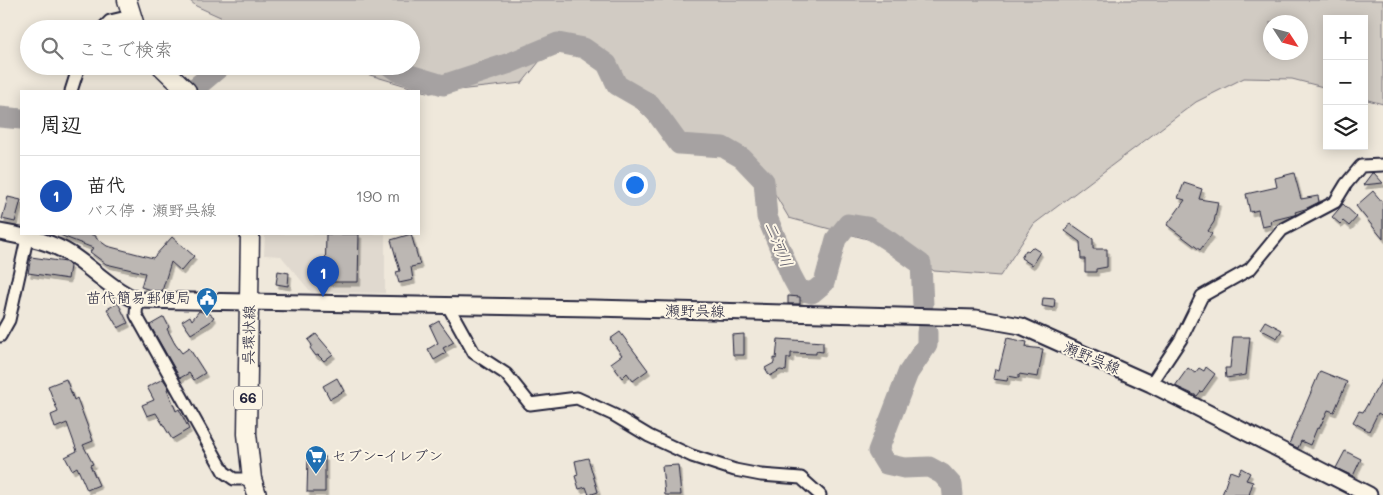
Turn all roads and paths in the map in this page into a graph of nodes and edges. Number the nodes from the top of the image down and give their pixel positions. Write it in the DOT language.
graph roads {
  1 [pos="131,15"];
  2 [pos="114,20"];
  3 [pos="76,75"];
  4 [pos="170,75"];
  5 [pos="183,88"];
  6 [pos="71,90"];
  7 [pos="1383,165"];
  8 [pos="0,232"];
  9 [pos="20,234"];
  10 [pos="28,235"];
  11 [pos="250,235"];
  12 [pos="137,300"];
  13 [pos="250,301"];
  14 [pos="448,306"];
  15 [pos="0,336"];
  16 [pos="1150,384"];
  17 [pos="255,487"];
  18 [pos="820,495"];
  19 [pos="1369,495"];
  1 -- 2 [label="street"];
  3 -- 6 [label="street"];
  4 -- 5 [label="main road"];
  7 -- 16 [label="street"];
  8 -- 9 [label="main road, 瀬野呉線"];
  10 -- 12 [label="main road, 瀬野呉線"];
  10 -- 15 [label="street"];
  11 -- 13 [label="main road, 呉環状線 / 66"];
  12 -- 13 [label="main road, 瀬野呉線"];
  12 -- 17 [label="street"];
  13 -- 14 [label="main road, 瀬野呉線"];
  13 -- 17 [label="main road, 呉環状線 / 66"];
  14 -- 16 [label="main road, 瀬野呉線"];
  14 -- 18 [label="street"];
  16 -- 19 [label="main road, 瀬野呉線"];
}
